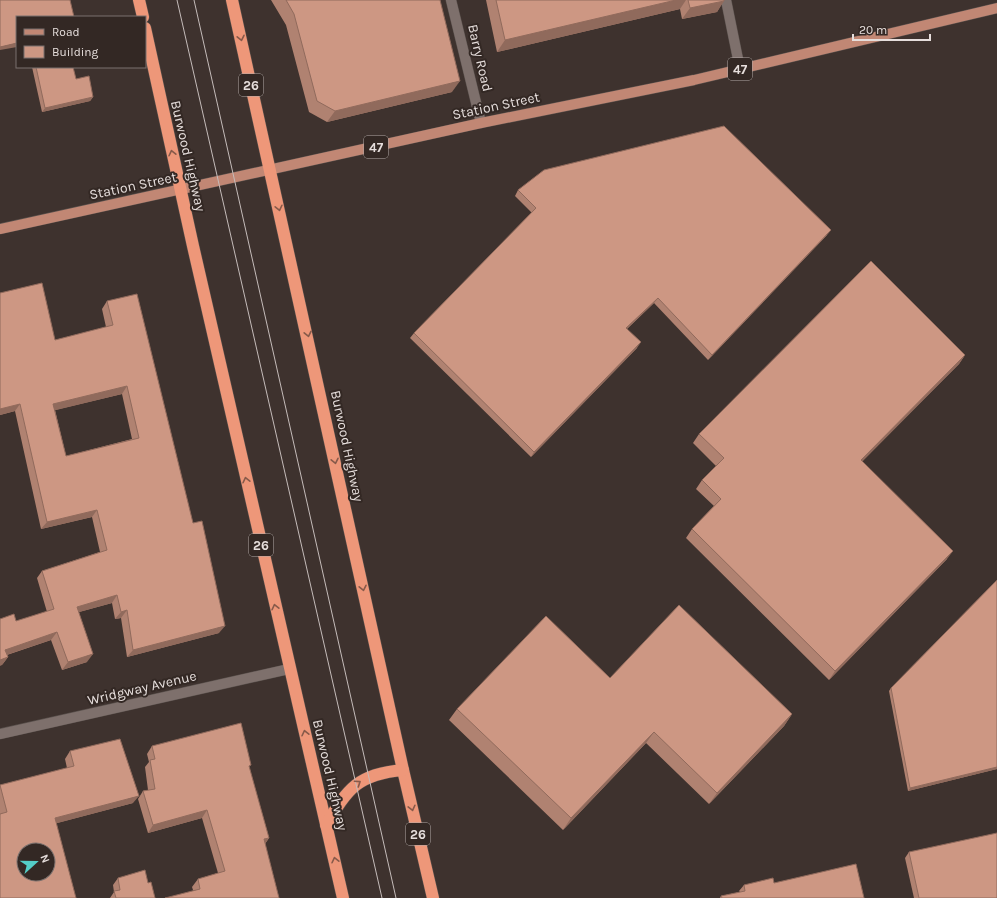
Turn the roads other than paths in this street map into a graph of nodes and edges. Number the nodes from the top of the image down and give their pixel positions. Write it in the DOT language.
graph roads {
  1 [pos="139,0"];
  2 [pos="232,0"];
  3 [pos="451,0"];
  4 [pos="726,0"];
  5 [pos="997,8"];
  6 [pos="143,16"];
  7 [pos="146,32"];
  8 [pos="740,69"];
  9 [pos="481,123"];
  10 [pos="270,170"];
  11 [pos="181,190"];
  12 [pos="0,229"];
  13 [pos="289,669"];
  14 [pos="0,734"];
  15 [pos="403,770"];
  16 [pos="326,825"];
  17 [pos="343,898"];
  18 [pos="433,898"];
  1 -- 6 [label="highway"];
  2 -- 10 [label="highway, Burwood Highway / 26, one-way"];
  3 -- 9 [label="street, Barry Road"];
  4 -- 8 [label="street"];
  5 -- 8 [label="main road, Station Street / 47"];
  11 -- 7 [label="highway, Burwood Highway / 26, one-way"];
  8 -- 9 [label="main road, Station Street / 47"];
  9 -- 10 [label="main road, Station Street / 47"];
  10 -- 11 [label="main road, Station Street / 47"];
  10 -- 15 [label="highway, Burwood Highway / 26, one-way"];
  11 -- 12 [label="main road, Station Street / 47"];
  13 -- 11 [label="highway, Burwood Highway / 26, one-way"];
  13 -- 14 [label="street, Wridgway Avenue"];
  16 -- 13 [label="highway, Burwood Highway / 26, one-way"];
  16 -- 15 [label="highway, one-way"];
  15 -- 18 [label="highway, Burwood Highway / 26, one-way"];
  17 -- 16 [label="highway, Burwood Highway / 26, one-way"];
}
